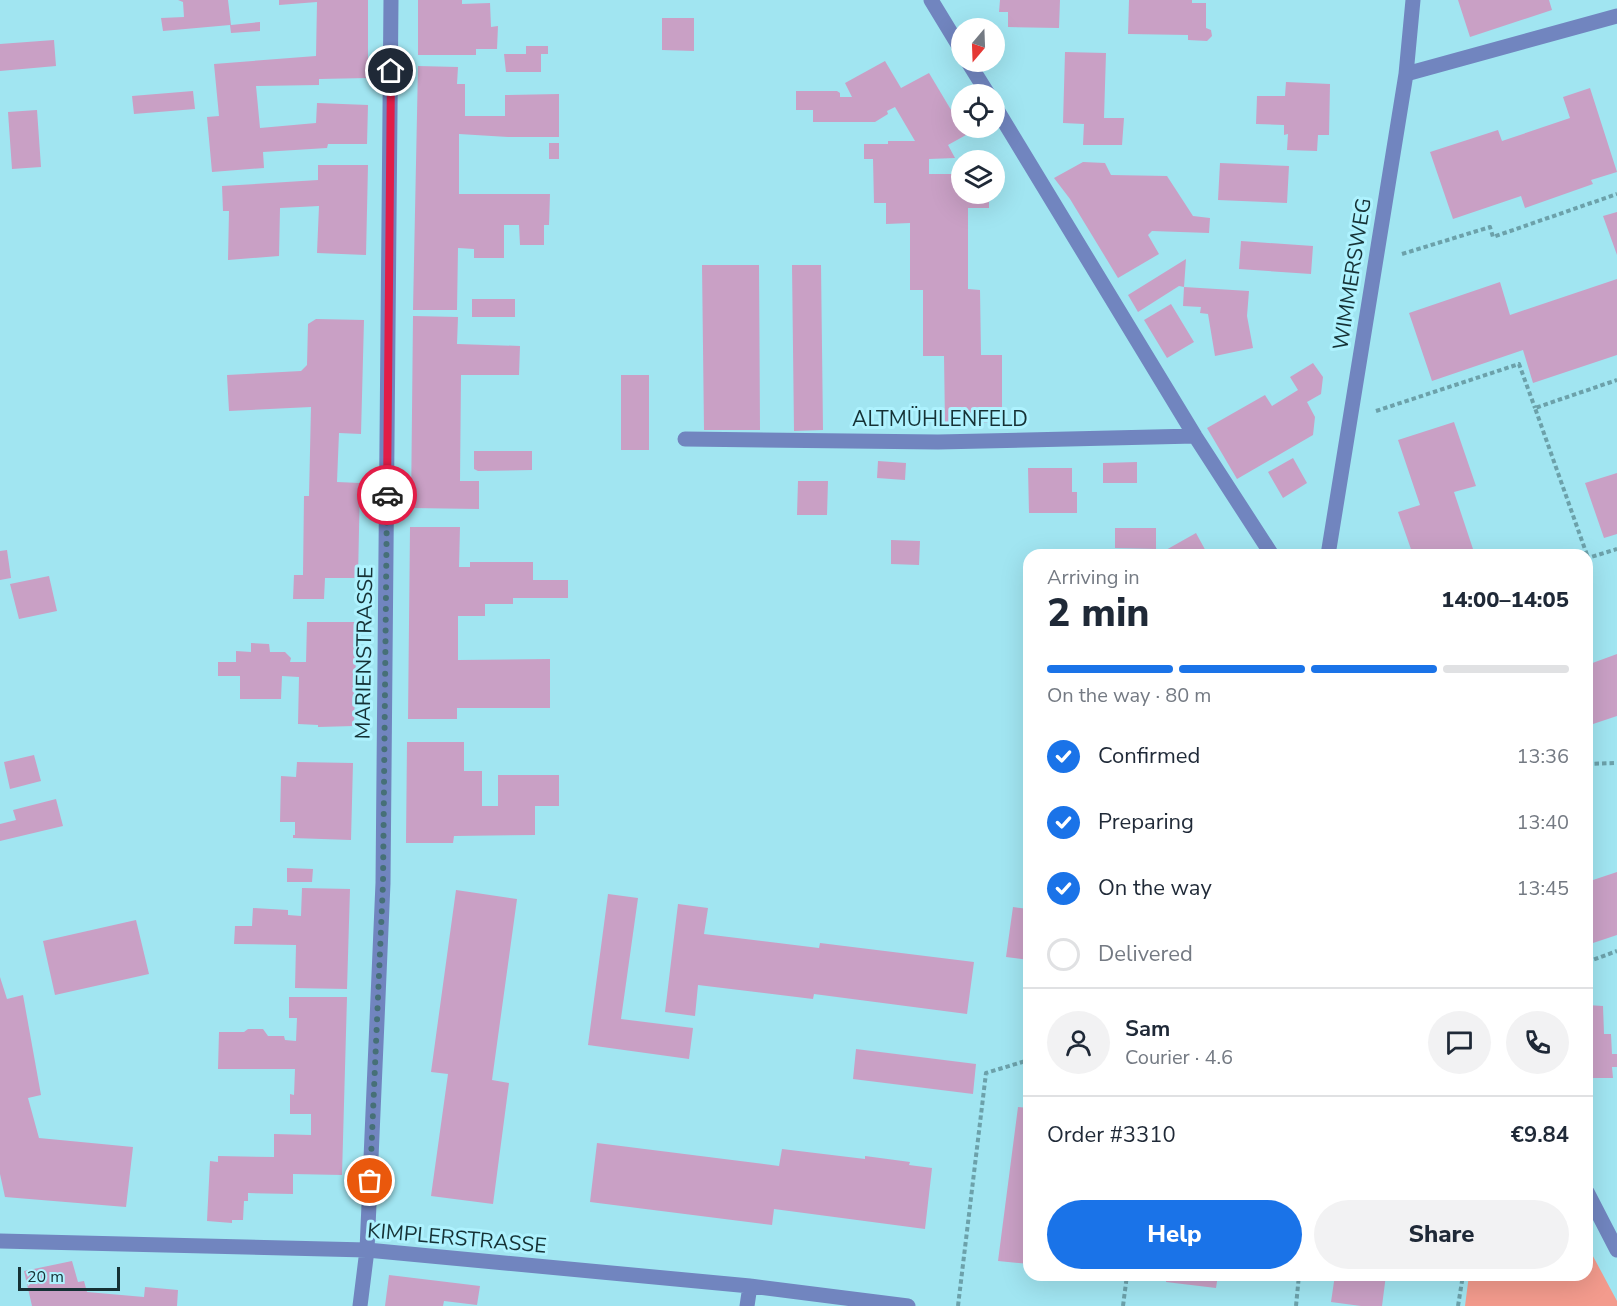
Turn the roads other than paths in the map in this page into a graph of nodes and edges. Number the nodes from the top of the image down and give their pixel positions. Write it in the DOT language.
graph roads {
  1 [pos="391,0"];
  2 [pos="931,0"];
  3 [pos="1413,0"];
  4 [pos="1617,16"];
  5 [pos="951,33"];
  6 [pos="1406,74"];
  7 [pos="1005,123"];
  8 [pos="1195,436"];
  9 [pos="685,439"];
  10 [pos="1268,549"];
  11 [pos="1329,549"];
  12 [pos="1593,1204"];
  13 [pos="0,1241"];
  14 [pos="367,1250"];
  15 [pos="1617,1250"];
  16 [pos="750,1286"];
  17 [pos="360,1306"];
  18 [pos="747,1306"];
  19 [pos="908,1306"];
  1 -- 14 [label="street, MARIENSTRASSE"];
  2 -- 5 [label="street"];
  3 -- 6 [label="street, WIMMERSWEG"];
  4 -- 6 [label="street"];
  6 -- 11 [label="street, WIMMERSWEG"];
  7 -- 8 [label="street"];
  8 -- 9 [label="street, ALTMÜHLENFELD"];
  8 -- 10 [label="street"];
  12 -- 15 [label="street"];
  13 -- 14 [label="street, KIMPLERSTRASSE"];
  14 -- 16 [label="street, KIMPLERSTRASSE"];
  14 -- 17 [label="street, MARIENSTRASSE"];
  16 -- 18 [label="street"];
  16 -- 19 [label="street, KIMPLERSTRASSE"];
}
